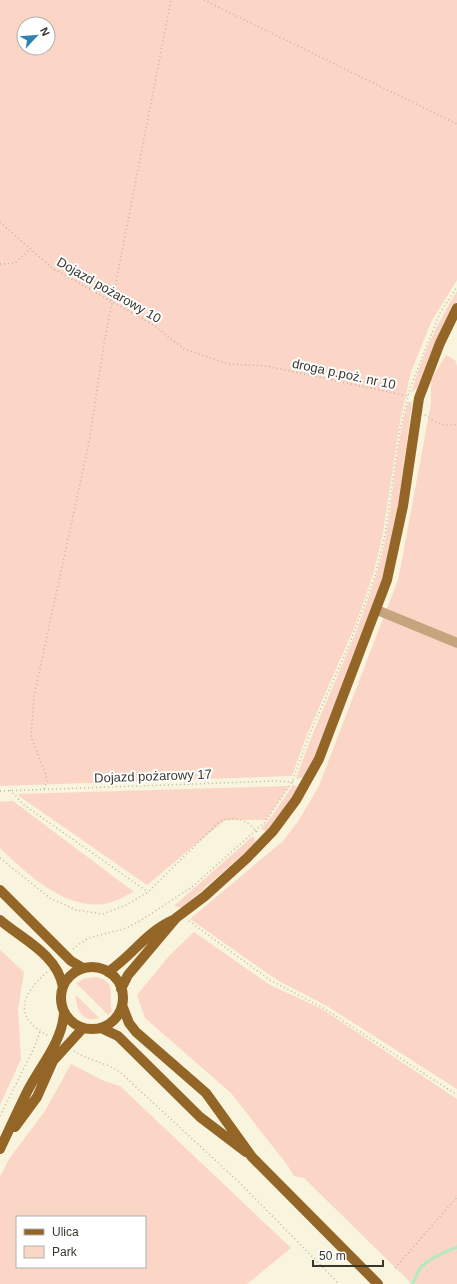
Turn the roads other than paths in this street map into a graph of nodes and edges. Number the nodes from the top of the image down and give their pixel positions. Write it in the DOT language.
graph roads {
  1 [pos="457,308"];
  2 [pos="377,610"];
  3 [pos="457,643"];
  4 [pos="0,890"];
  5 [pos="178,917"];
  6 [pos="0,920"];
  7 [pos="83,968"];
  8 [pos="108,972"];
  9 [pos="63,986"];
  10 [pos="121,989"];
  11 [pos="122,1005"];
  12 [pos="64,1012"];
  13 [pos="83,1028"];
  14 [pos="102,1028"];
  15 [pos="61,1043"];
  16 [pos="0,1149"];
  17 [pos="252,1157"];
  18 [pos="378,1284"];
  1 -- 2 [label="main road"];
  2 -- 3 [label="lane"];
  2 -- 5 [label="main road"];
  4 -- 7 [label="main road"];
  5 -- 8 [label="main road"];
  5 -- 10 [label="main road"];
  6 -- 9 [label="main road"];
  7 -- 8 [label="main road"];
  7 -- 9 [label="main road"];
  8 -- 10 [label="main road"];
  9 -- 12 [label="main road"];
  10 -- 11 [label="main road"];
  11 -- 14 [label="main road"];
  11 -- 17 [label="main road"];
  12 -- 13 [label="main road"];
  12 -- 15 [label="main road"];
  13 -- 14 [label="main road"];
  13 -- 15 [label="main road"];
  14 -- 17 [label="main road"];
  15 -- 16 [label="main road"];
  17 -- 18 [label="main road"];
}
